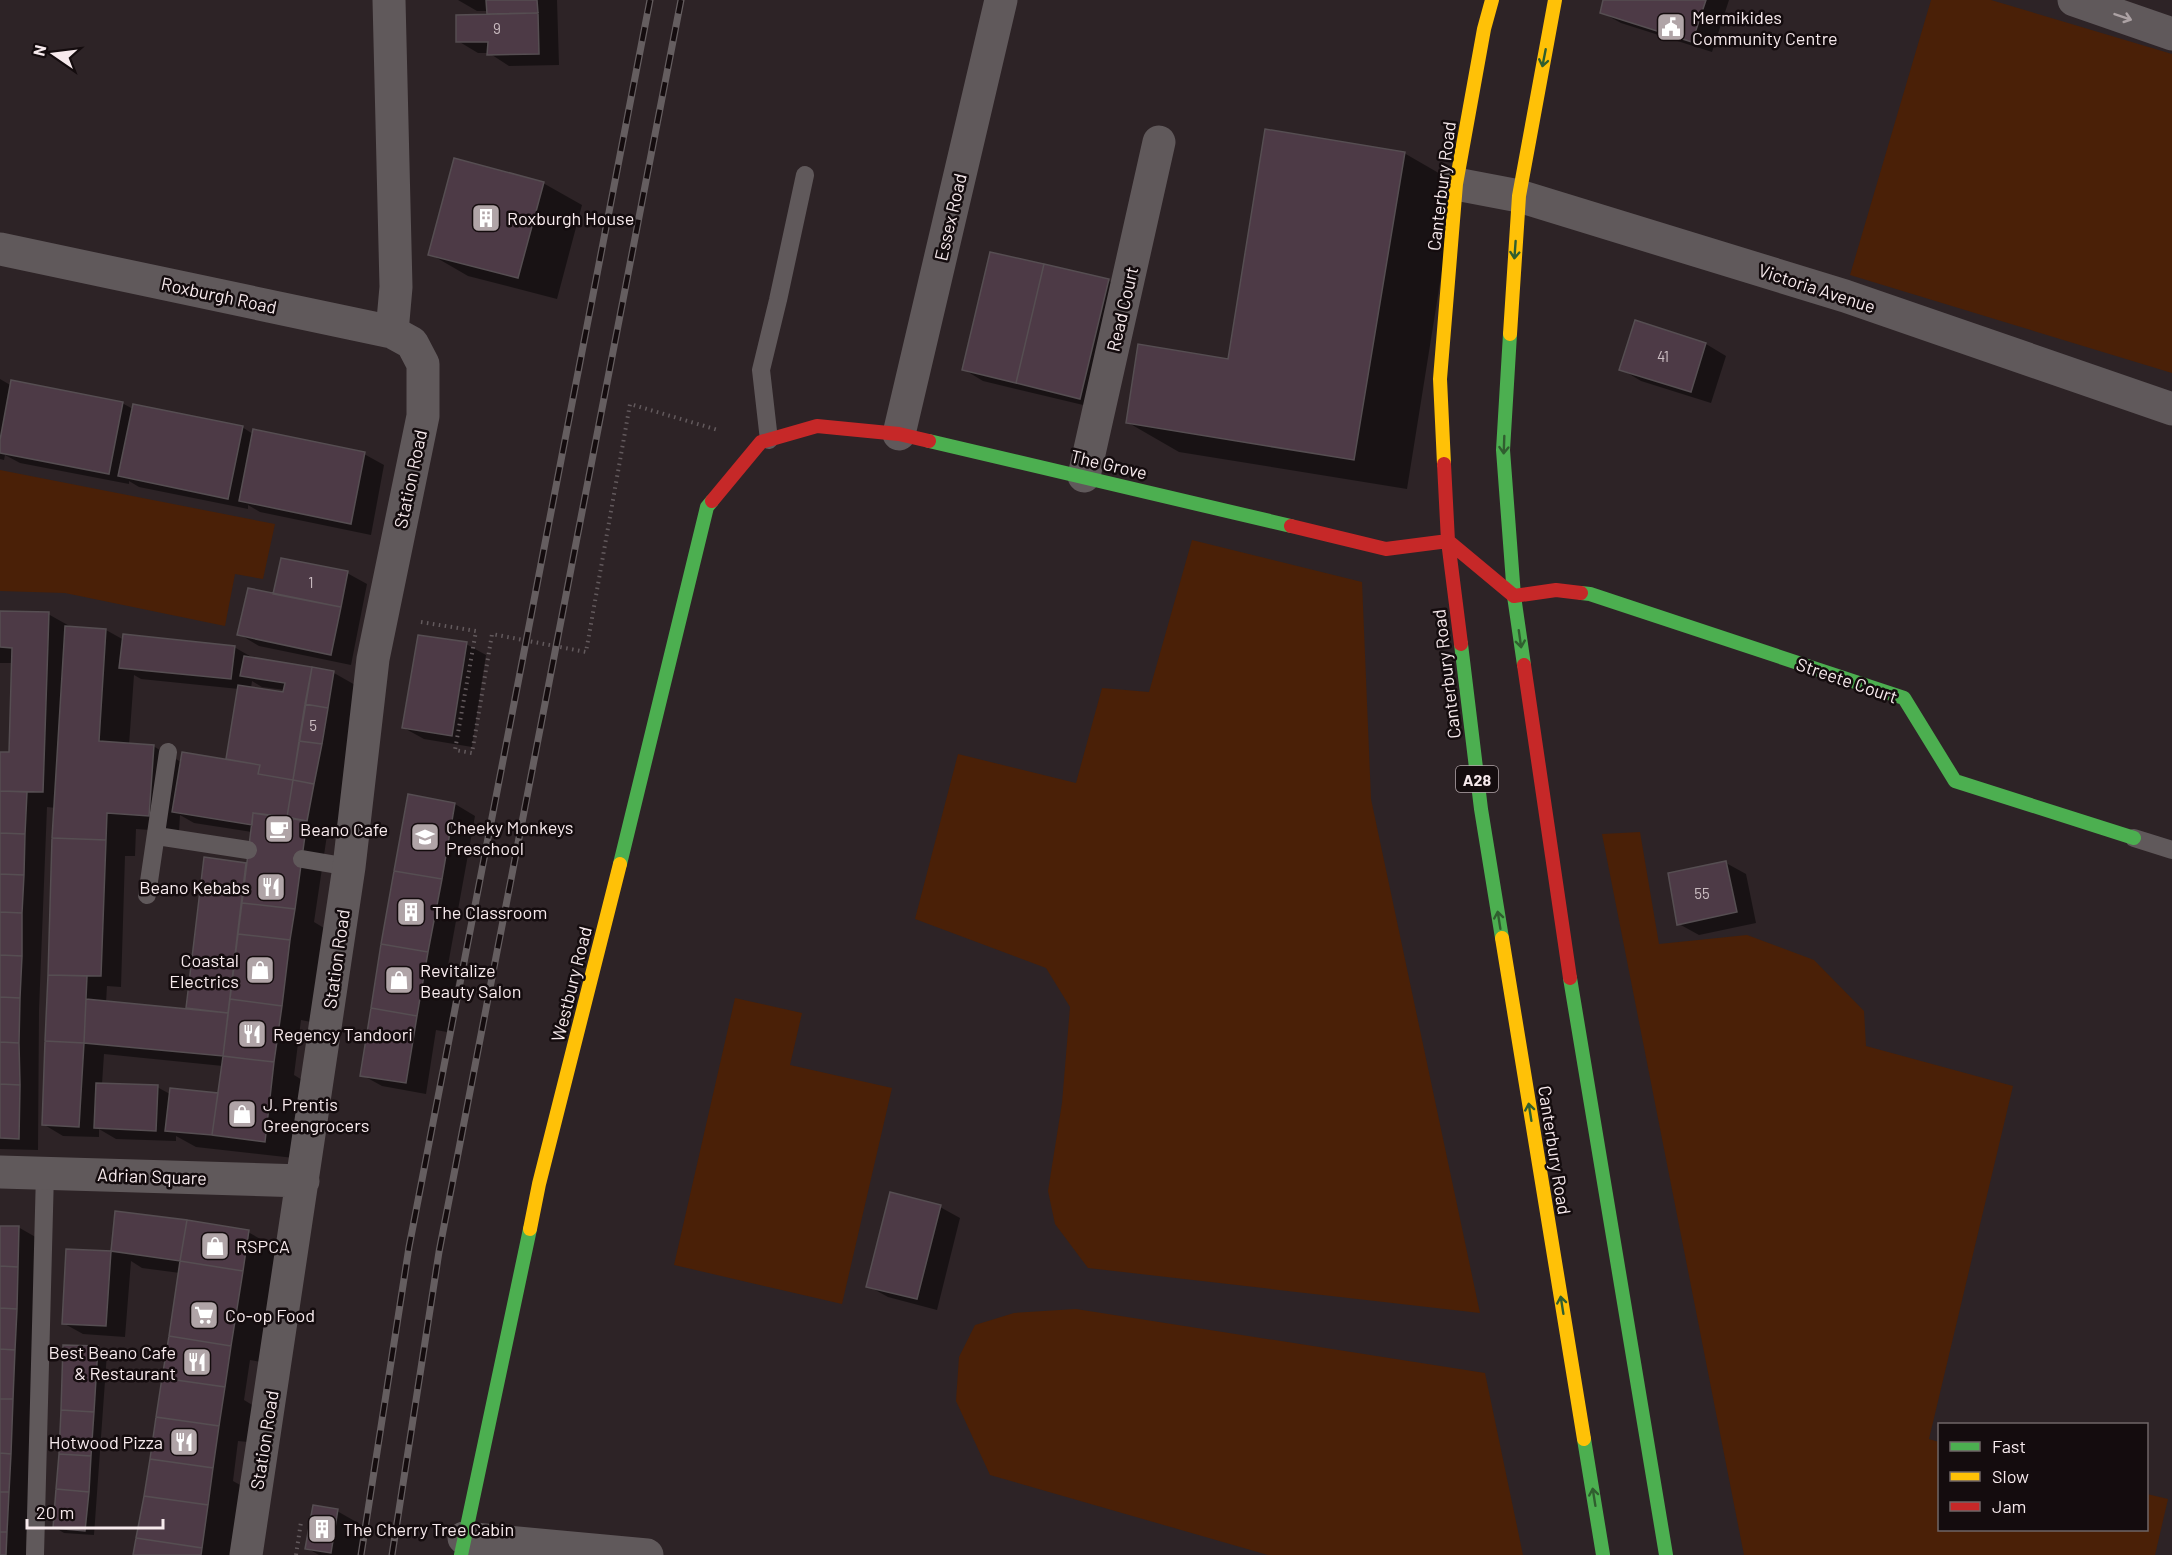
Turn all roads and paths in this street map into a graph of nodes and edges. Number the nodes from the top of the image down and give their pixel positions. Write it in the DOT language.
graph roads {
  1 [pos="387,0"];
  2 [pos="1001,0"];
  3 [pos="1492,0"];
  4 [pos="1555,0"];
  5 [pos="2074,0"];
  6 [pos="2172,34"];
  7 [pos="1159,142"];
  8 [pos="805,176"];
  9 [pos="1456,184"];
  10 [pos="1519,196"];
  11 [pos="0,249"];
  12 [pos="392,332"];
  13 [pos="423,364"];
  14 [pos="2172,409"];
  15 [pos="899,434"];
  16 [pos="765,441"];
  17 [pos="1084,476"];
  18 [pos="1448,541"];
  19 [pos="1514,596"];
  20 [pos="382,615"];
  21 [pos="168,752"];
  22 [pos="157,836"];
  23 [pos="2134,838"];
  24 [pos="248,850"];
  25 [pos="2172,850"];
  26 [pos="302,859"];
  27 [pos="349,867"];
  28 [pos="147,895"];
  29 [pos="0,1172"];
  30 [pos="45,1173"];
  31 [pos="303,1181"];
  32 [pos="301,1522"];
  33 [pos="462,1546"];
  34 [pos="35,1555"];
  35 [pos="246,1555"];
  36 [pos="296,1555"];
  37 [pos="647,1555"];
  38 [pos="1603,1555"];
  39 [pos="1666,1555"];
  1 -- 12 [label="street"];
  2 -- 15 [label="street, Essex Road"];
  3 -- 9 [label="main road, Canterbury Road / A28"];
  4 -- 10 [label="main road, one-way"];
  5 -- 6 [label="street, one-way"];
  7 -- 17 [label="street, Read Court"];
  8 -- 16 [label="lane"];
  9 -- 10 [label="street, Victoria Avenue"];
  9 -- 18 [label="main road, Canterbury Road / A28"];
  10 -- 14 [label="street, Victoria Avenue"];
  10 -- 19 [label="main road, one-way"];
  11 -- 12 [label="street, Roxburgh Road"];
  12 -- 13 [label="street, Roxburgh Road"];
  13 -- 20 [label="street, Station Road"];
  15 -- 16 [label="main road, The Grove"];
  15 -- 17 [label="main road, The Grove"];
  16 -- 20 [label="path"];
  16 -- 33 [label="main road, Westbury Road"];
  17 -- 18 [label="main road, The Grove"];
  18 -- 19 [label="main road"];
  38 -- 18 [label="main road, Canterbury Road / A28, one-way"];
  19 -- 23 [label="main road, Streete Court"];
  19 -- 39 [label="main road, one-way"];
  20 -- 27 [label="street, Station Road"];
  21 -- 22 [label="lane"];
  22 -- 24 [label="lane"];
  22 -- 28 [label="lane"];
  23 -- 25 [label="lane, Streete Court"];
  26 -- 27 [label="lane"];
  27 -- 31 [label="street, Station Road"];
  29 -- 30 [label="street, Adrian Square"];
  30 -- 31 [label="street, Adrian Square"];
  30 -- 34 [label="lane"];
  31 -- 35 [label="street, Station Road"];
  32 -- 36 [label="path"];
  33 -- 37 [label="street"];
}
